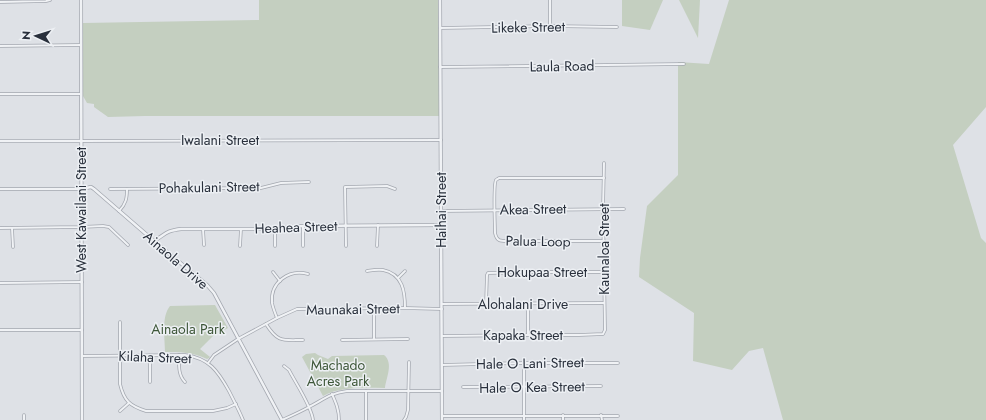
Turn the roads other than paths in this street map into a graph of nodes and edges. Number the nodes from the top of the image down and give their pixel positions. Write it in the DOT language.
graph roads {
  1 [pos="50,0"];
  2 [pos="81,0"];
  3 [pos="440,0"];
  4 [pos="550,0"];
  5 [pos="24,1"];
  6 [pos="0,2"];
  7 [pos="550,26"];
  8 [pos="616,27"];
  9 [pos="440,28"];
  10 [pos="81,45"];
  11 [pos="0,46"];
  12 [pos="684,64"];
  13 [pos="440,67"];
  14 [pos="0,94"];
  15 [pos="81,94"];
  16 [pos="441,140"];
  17 [pos="0,141"];
  18 [pos="81,141"];
  19 [pos="604,164"];
  20 [pos="604,178"];
  21 [pos="309,182"];
  22 [pos="127,188"];
  23 [pos="0,189"];
  24 [pos="81,189"];
  25 [pos="110,189"];
  26 [pos="396,189"];
  27 [pos="603,209"];
  28 [pos="624,209"];
  29 [pos="495,210"];
  30 [pos="119,211"];
  31 [pos="441,211"];
  32 [pos="378,225"];
  33 [pos="441,225"];
  34 [pos="303,226"];
  35 [pos="346,226"];
  36 [pos="81,227"];
  37 [pos="0,228"];
  38 [pos="12,228"];
  39 [pos="203,229"];
  40 [pos="241,229"];
  41 [pos="275,229"];
  42 [pos="154,241"];
  43 [pos="604,241"];
  44 [pos="128,245"];
  45 [pos="204,245"];
  46 [pos="240,246"];
  47 [pos="275,246"];
  48 [pos="303,246"];
  49 [pos="346,246"];
  50 [pos="377,246"];
  51 [pos="12,247"];
  52 [pos="367,271"];
  53 [pos="405,271"];
  54 [pos="273,272"];
  55 [pos="604,272"];
  56 [pos="308,274"];
  57 [pos="398,278"];
  58 [pos="280,281"];
  59 [pos="82,282"];
  60 [pos="0,283"];
  61 [pos="604,303"];
  62 [pos="442,304"];
  63 [pos="486,304"];
  64 [pos="528,304"];
  65 [pos="374,308"];
  66 [pos="405,308"];
  67 [pos="442,309"];
  68 [pos="277,318"];
  69 [pos="120,322"];
  70 [pos="266,324"];
  71 [pos="0,330"];
  72 [pos="82,330"];
  73 [pos="603,334"];
  74 [pos="528,335"];
  75 [pos="442,336"];
  76 [pos="238,339"];
  77 [pos="374,339"];
  78 [pos="408,339"];
  79 [pos="303,340"];
  80 [pos="342,340"];
  81 [pos="120,355"];
  82 [pos="150,355"];
  83 [pos="179,355"];
  84 [pos="82,356"];
  85 [pos="409,362"];
  86 [pos="208,363"];
  87 [pos="524,363"];
  88 [pos="618,363"];
  89 [pos="442,365"];
  90 [pos="284,366"];
  91 [pos="150,382"];
  92 [pos="185,382"];
  93 [pos="524,386"];
  94 [pos="601,386"];
  95 [pos="463,387"];
  96 [pos="366,391"];
  97 [pos="409,391"];
  98 [pos="442,391"];
  99 [pos="332,394"];
  100 [pos="129,403"];
  101 [pos="236,404"];
  102 [pos="309,407"];
  103 [pos="120,411"];
  104 [pos="24,415"];
  105 [pos="442,416"];
  106 [pos="484,416"];
  107 [pos="524,416"];
  108 [pos="563,416"];
  109 [pos="602,416"];
  110 [pos="618,416"];
  111 [pos="24,420"];
  112 [pos="82,420"];
  113 [pos="243,420"];
  114 [pos="282,420"];
  115 [pos="314,420"];
  116 [pos="339,420"];
  117 [pos="366,420"];
  118 [pos="404,420"];
  119 [pos="442,420"];
  120 [pos="484,420"];
  121 [pos="524,420"];
  122 [pos="563,420"];
  123 [pos="602,420"];
  1 -- 5 [label="street"];
  2 -- 10 [label="street, West Kawailani Street"];
  3 -- 9 [label="street, Haihai Street"];
  4 -- 7 [label="street"];
  5 -- 6 [label="street"];
  7 -- 8 [label="street, Likeke Street"];
  7 -- 9 [label="street, Likeke Street"];
  9 -- 13 [label="street, Haihai Street"];
  10 -- 11 [label="street"];
  10 -- 15 [label="street, West Kawailani Street"];
  12 -- 13 [label="street, Laula Road"];
  13 -- 16 [label="street, Haihai Street"];
  14 -- 15 [label="street"];
  15 -- 18 [label="street, West Kawailani Street"];
  16 -- 18 [label="street, Iwalani Street"];
  16 -- 31 [label="street, Haihai Street"];
  17 -- 18 [label="street, Iwalani Street"];
  18 -- 24 [label="street, West Kawailani Street"];
  19 -- 20 [label="street, Kaunaloa Street"];
  20 -- 27 [label="street, Kaunaloa Street"];
  20 -- 29 [label="street, Palua Loop"];
  21 -- 22 [label="street, Pohakulani Street"];
  22 -- 25 [label="street, Pohakulani Street"];
  22 -- 30 [label="street"];
  23 -- 24 [label="street"];
  24 -- 30 [label="street, Ainaola Drive"];
  24 -- 36 [label="street, West Kawailani Street"];
  26 -- 35 [label="street"];
  27 -- 28 [label="street, Akea Street"];
  27 -- 29 [label="street, Akea Street"];
  27 -- 43 [label="street, Kaunaloa Street"];
  29 -- 31 [label="street, Akea Street"];
  29 -- 43 [label="street, Palua Loop"];
  30 -- 42 [label="street, Ainaola Drive"];
  31 -- 33 [label="street, Haihai Street"];
  32 -- 33 [label="street, Heahea Street"];
  32 -- 35 [label="street, Heahea Street"];
  32 -- 50 [label="street"];
  33 -- 62 [label="street, Haihai Street"];
  34 -- 35 [label="street, Heahea Street"];
  34 -- 41 [label="street, Heahea Street"];
  34 -- 48 [label="street"];
  35 -- 49 [label="street"];
  36 -- 38 [label="street"];
  36 -- 44 [label="street"];
  36 -- 59 [label="street, West Kawailani Street"];
  37 -- 38 [label="street"];
  38 -- 51 [label="street"];
  39 -- 40 [label="street, Heahea Street"];
  39 -- 42 [label="street, Heahea Street"];
  39 -- 45 [label="street"];
  40 -- 41 [label="street, Heahea Street"];
  40 -- 46 [label="street"];
  41 -- 47 [label="street"];
  42 -- 76 [label="street, Ainaola Drive"];
  43 -- 55 [label="street, Kaunaloa Street"];
  52 -- 57 [label="street"];
  53 -- 57 [label="street"];
  54 -- 58 [label="street"];
  55 -- 61 [label="street, Kaunaloa Street"];
  55 -- 63 [label="street, Hokupaa Street"];
  56 -- 58 [label="street"];
  57 -- 66 [label="street"];
  58 -- 68 [label="street"];
  59 -- 60 [label="street"];
  59 -- 72 [label="street, West Kawailani Street"];
  61 -- 64 [label="street, Alohalani Drive"];
  61 -- 73 [label="street, Kaunaloa Street"];
  62 -- 63 [label="street, Alohalani Drive"];
  62 -- 67 [label="street, Haihai Street"];
  63 -- 64 [label="street, Alohalani Drive"];
  64 -- 74 [label="street"];
  65 -- 66 [label="street, Maunakai Street"];
  65 -- 68 [label="street, Maunakai Street"];
  65 -- 77 [label="street"];
  66 -- 67 [label="street, Maunakai Street"];
  67 -- 75 [label="street, Haihai Street"];
  68 -- 70 [label="street, Maunakai Street"];
  69 -- 81 [label="street"];
  70 -- 76 [label="street, Maunakai Street"];
  70 -- 79 [label="street"];
  71 -- 72 [label="street"];
  72 -- 84 [label="street, West Kawailani Street"];
  73 -- 74 [label="street, Kapaka Street"];
  74 -- 75 [label="street, Kapaka Street"];
  75 -- 89 [label="street, Haihai Street"];
  76 -- 86 [label="street, Maunakai Street"];
  76 -- 114 [label="street, Ainaola Drive"];
  77 -- 78 [label="street"];
  77 -- 80 [label="street"];
  81 -- 82 [label="street, Kilaha Street"];
  81 -- 84 [label="street, Kilaha Street"];
  81 -- 100 [label="street"];
  82 -- 83 [label="street, Kilaha Street"];
  82 -- 91 [label="street"];
  83 -- 86 [label="street, Kilaha Street"];
  83 -- 92 [label="street"];
  84 -- 112 [label="street, West Kawailani Street"];
  85 -- 97 [label="street"];
  86 -- 101 [label="street, Kilaha Street"];
  87 -- 88 [label="street, Hale O Lani Street"];
  87 -- 89 [label="street, Hale O Lani Street"];
  87 -- 93 [label="street"];
  89 -- 98 [label="street, Haihai Street"];
  90 -- 102 [label="street"];
  93 -- 94 [label="street, Hale O Kea Street"];
  93 -- 95 [label="street, Hale O Kea Street"];
  93 -- 107 [label="street"];
  96 -- 97 [label="street"];
  96 -- 99 [label="street"];
  96 -- 117 [label="street"];
  97 -- 98 [label="street"];
  97 -- 118 [label="street"];
  98 -- 105 [label="street, Haihai Street"];
  99 -- 102 [label="street"];
  99 -- 116 [label="street"];
  100 -- 101 [label="street"];
  100 -- 103 [label="street"];
  101 -- 113 [label="street, Kilaha Street"];
  102 -- 114 [label="street"];
  102 -- 115 [label="street"];
  104 -- 111 [label="street"];
  105 -- 106 [label="street"];
  105 -- 119 [label="street, Haihai Street"];
  106 -- 107 [label="street"];
  106 -- 120 [label="street"];
  107 -- 108 [label="street"];
  107 -- 121 [label="street"];
  108 -- 109 [label="street"];
  108 -- 122 [label="street"];
  109 -- 110 [label="street"];
  109 -- 123 [label="street"];
}
